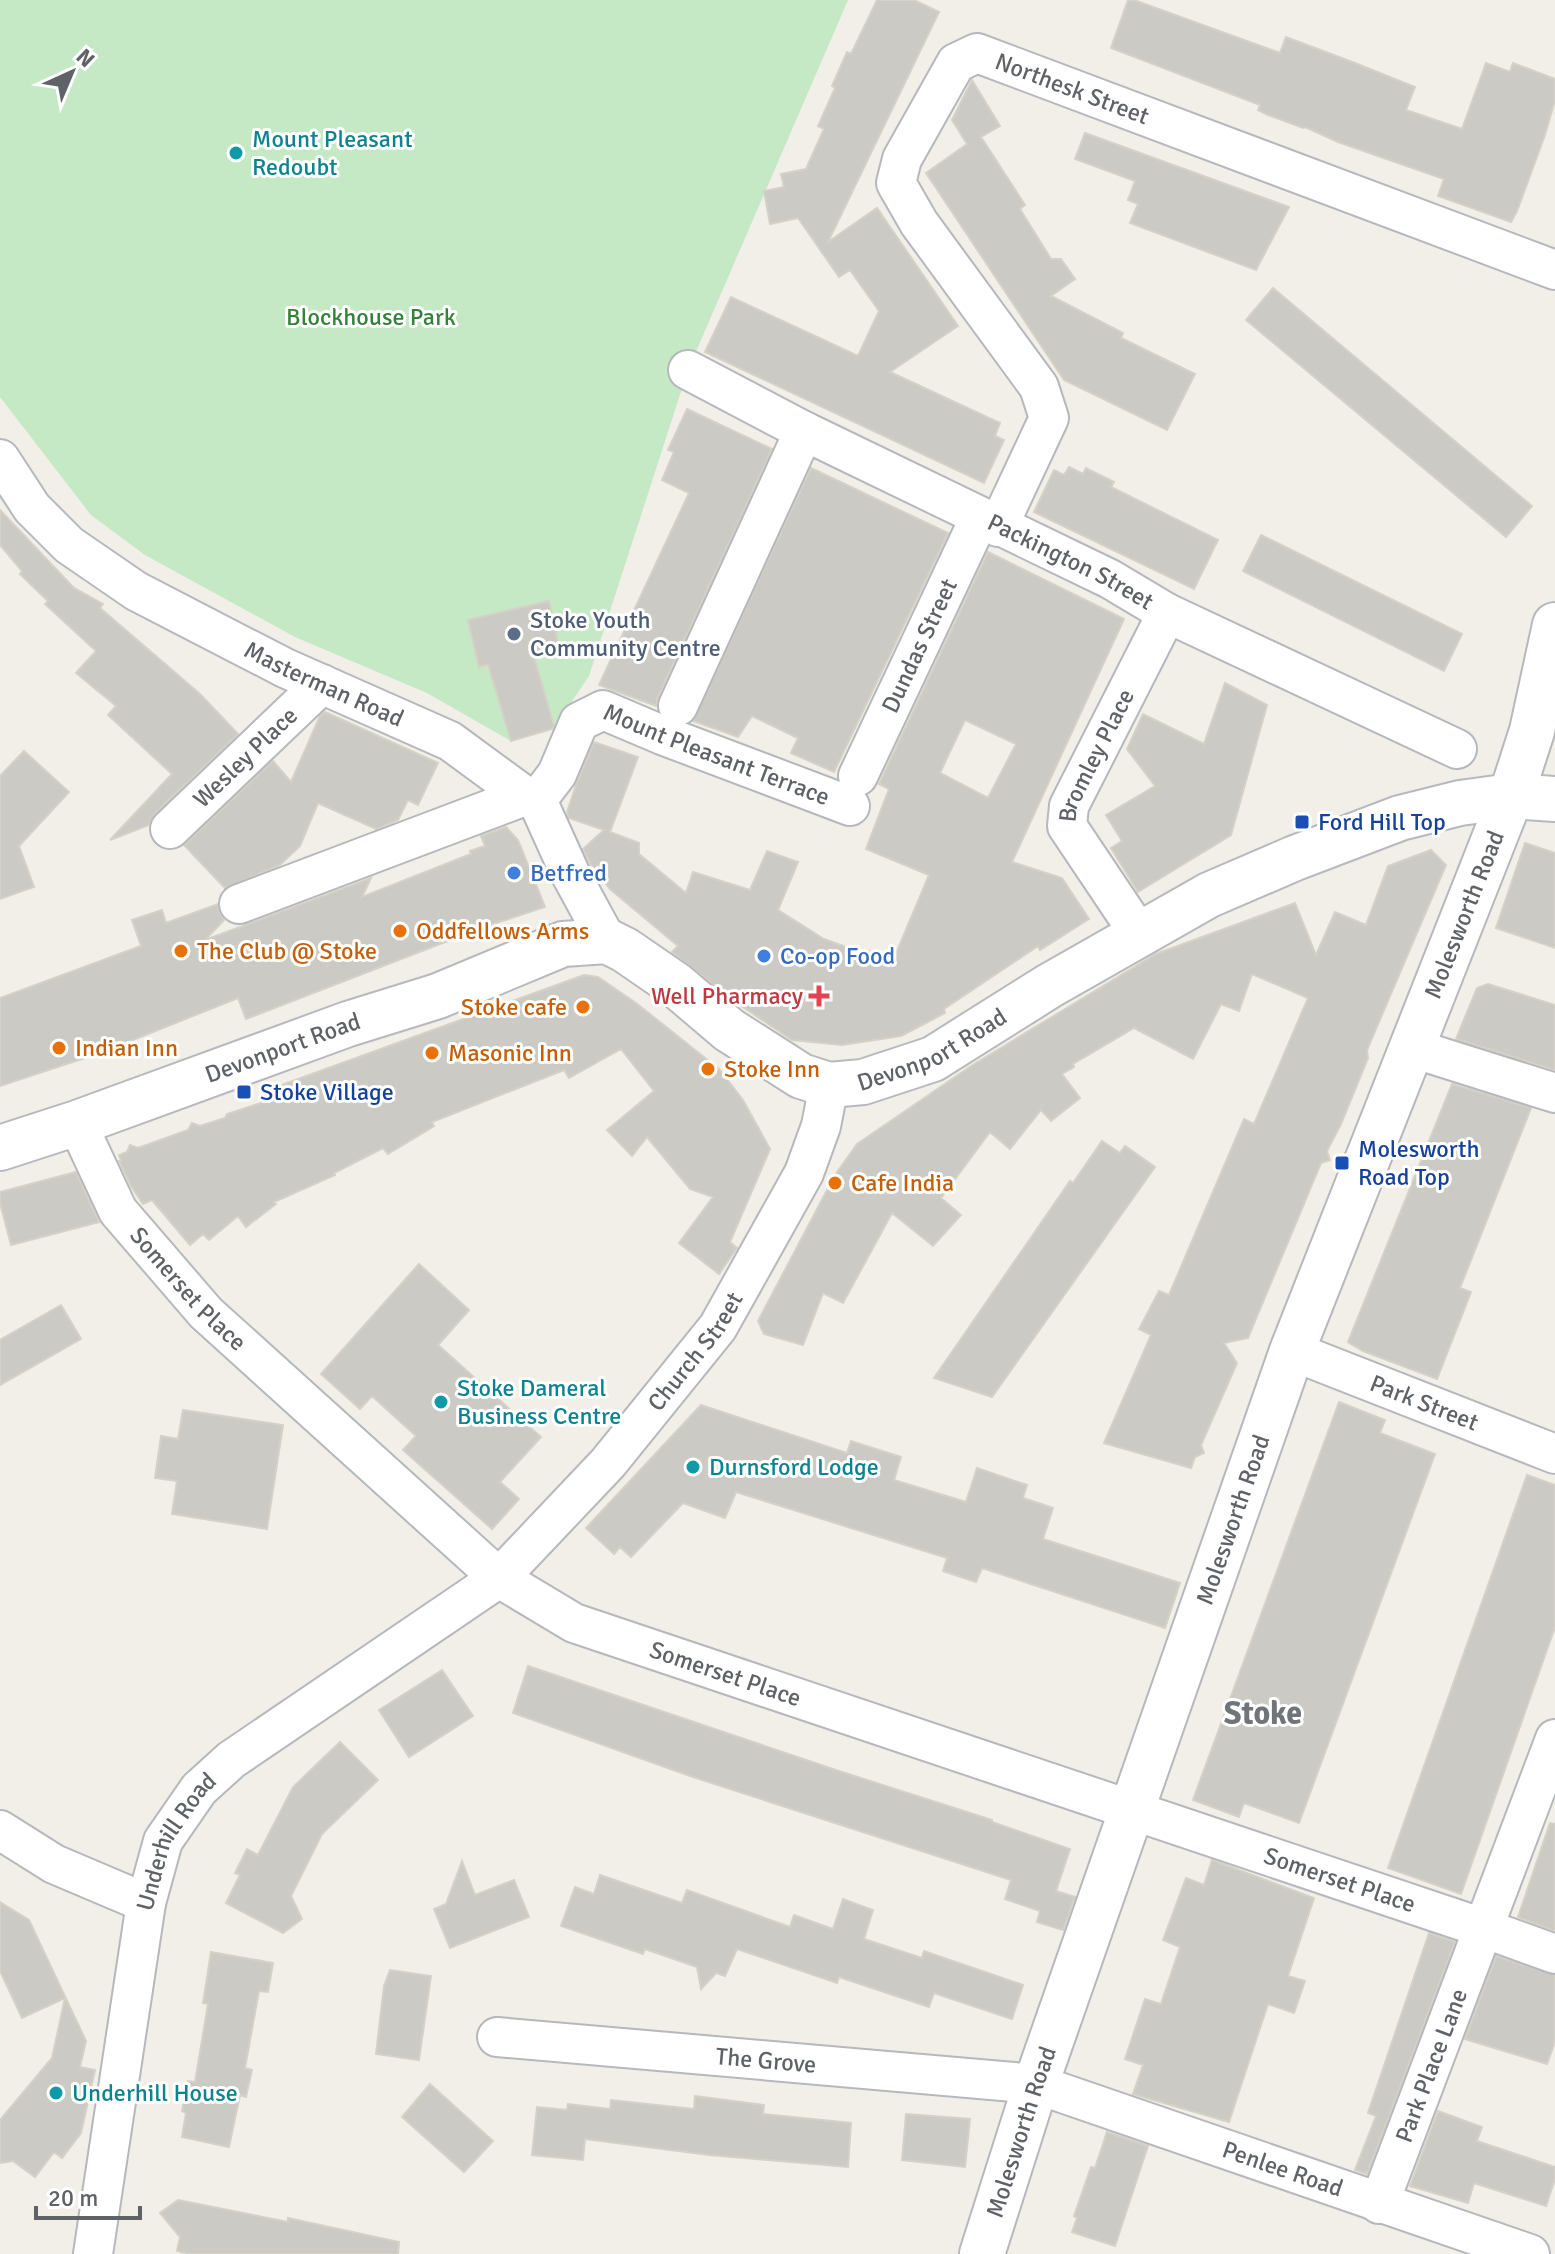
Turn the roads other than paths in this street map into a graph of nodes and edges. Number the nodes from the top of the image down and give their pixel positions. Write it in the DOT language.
graph roads {
  1 [pos="1555,270"];
  2 [pos="688,370"];
  3 [pos="804,431"];
  4 [pos="0,459"];
  5 [pos="989,522"];
  6 [pos="1167,613"];
  7 [pos="1555,625"];
  8 [pos="322,684"];
  9 [pos="678,706"];
  10 [pos="1457,749"];
  11 [pos="854,791"];
  12 [pos="1511,796"];
  13 [pos="531,798"];
  14 [pos="1555,799"];
  15 [pos="170,829"];
  16 [pos="239,904"];
  17 [pos="1140,935"];
  18 [pos="607,941"];
  19 [pos="1412,1048"];
  20 [pos="829,1085"];
  21 [pos="1555,1093"];
  22 [pos="77,1123"];
  23 [pos="0,1148"];
  24 [pos="1292,1351"];
  25 [pos="1555,1454"];
  26 [pos="499,1578"];
  27 [pos="1555,1739"];
  28 [pos="1131,1810"];
  29 [pos="0,1830"];
  30 [pos="146,1903"];
  31 [pos="1483,1928"];
  32 [pos="1555,1954"];
  33 [pos="497,2037"];
  34 [pos="1036,2084"];
  35 [pos="1379,2204"];
  36 [pos="93,2254"];
  37 [pos="982,2254"];
  38 [pos="1530,2254"];
  1 -- 5 [label="street, Northesk Street"];
  2 -- 3 [label="street, Packington Street"];
  3 -- 5 [label="street, Packington Street"];
  3 -- 9 [label="street"];
  4 -- 8 [label="street, Masterman Road"];
  5 -- 6 [label="street, Packington Street"];
  5 -- 11 [label="street, Dundas Street"];
  6 -- 10 [label="street, Packington Street"];
  6 -- 17 [label="street, Bromley Place"];
  7 -- 12 [label="street, Molesworth Road"];
  8 -- 13 [label="street, Masterman Road"];
  8 -- 15 [label="street, Wesley Place"];
  11 -- 13 [label="street, Mount Pleasant Terrace"];
  12 -- 14 [label="street, Devonport Road"];
  12 -- 17 [label="street, Devonport Road"];
  12 -- 19 [label="street, Molesworth Road"];
  13 -- 16 [label="street"];
  13 -- 18 [label="street, Masterman Road"];
  17 -- 20 [label="street, Devonport Road"];
  18 -- 20 [label="street, Devonport Road"];
  18 -- 22 [label="street, Devonport Road"];
  19 -- 21 [label="street"];
  19 -- 24 [label="street, Molesworth Road"];
  20 -- 26 [label="street, Church Street"];
  22 -- 23 [label="street, Devonport Road"];
  22 -- 26 [label="street, Somerset Place"];
  24 -- 25 [label="street, Park Street"];
  24 -- 28 [label="street, Molesworth Road"];
  26 -- 28 [label="street, Somerset Place"];
  26 -- 30 [label="street, Underhill Road"];
  27 -- 31 [label="street"];
  28 -- 31 [label="street, Somerset Place"];
  28 -- 34 [label="street, Molesworth Road"];
  29 -- 30 [label="street"];
  30 -- 36 [label="street, Underhill Road"];
  31 -- 32 [label="street, Somerset Place"];
  31 -- 35 [label="street, Park Place Lane"];
  33 -- 34 [label="street, The Grove"];
  34 -- 35 [label="street, Penlee Road"];
  34 -- 37 [label="street, Molesworth Road"];
  35 -- 38 [label="street, Penlee Road"];
}
